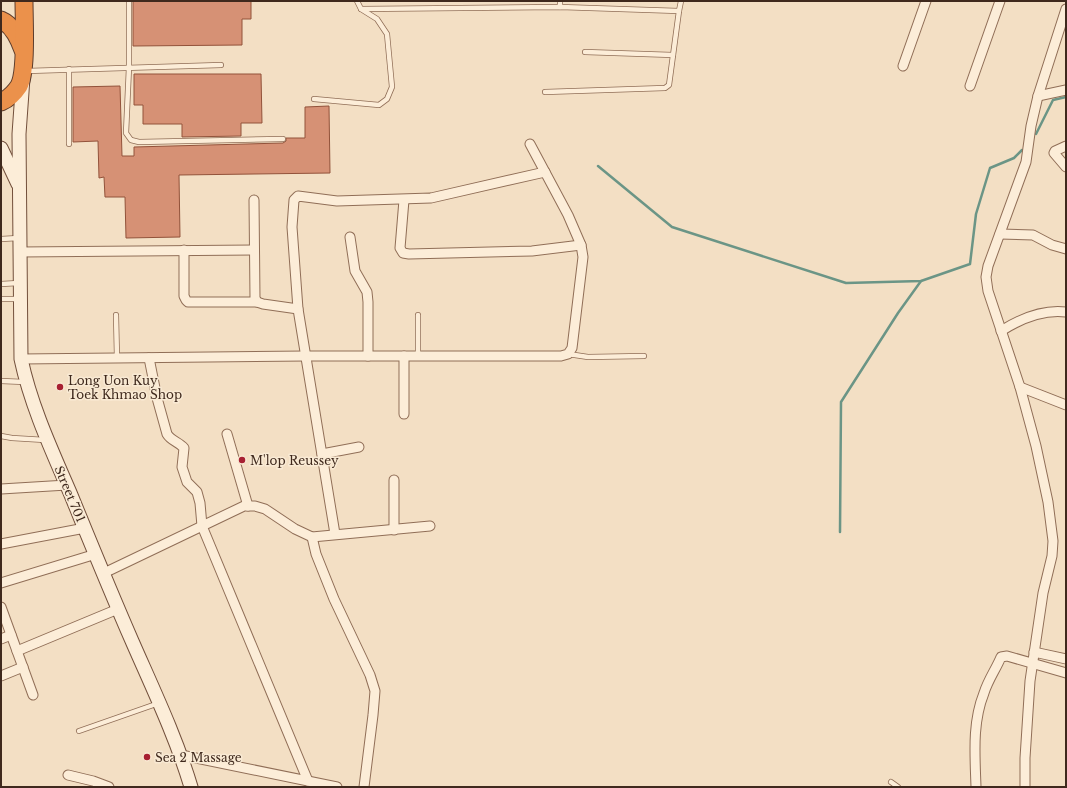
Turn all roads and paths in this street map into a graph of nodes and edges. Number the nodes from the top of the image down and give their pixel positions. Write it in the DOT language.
graph roads {
  1 [pos="24,1"];
  2 [pos="129,1"];
  3 [pos="357,1"];
  4 [pos="560,1"];
  5 [pos="681,1"];
  6 [pos="926,1"];
  7 [pos="1000,1"];
  8 [pos="560,7"];
  9 [pos="361,9"];
  10 [pos="1066,9"];
  11 [pos="679,11"];
  12 [pos="1,20"];
  13 [pos="24,52"];
  14 [pos="585,52"];
  15 [pos="673,55"];
  16 [pos="221,65"];
  17 [pos="903,66"];
  18 [pos="129,67"];
  19 [pos="69,69"];
  20 [pos="23,71"];
  21 [pos="970,86"];
  22 [pos="1066,90"];
  23 [pos="545,92"];
  24 [pos="1038,96"];
  25 [pos="314,99"];
  26 [pos="1,102"];
  27 [pos="283,139"];
  28 [pos="69,144"];
  29 [pos="530,144"];
  30 [pos="1066,146"];
  31 [pos="1,148"];
  32 [pos="1066,167"];
  33 [pos="545,172"];
  34 [pos="19,187"];
  35 [pos="254,200"];
  36 [pos="404,200"];
  37 [pos="1000,234"];
  38 [pos="350,237"];
  39 [pos="20,238"];
  40 [pos="1,239"];
  41 [pos="582,245"];
  42 [pos="1066,249"];
  43 [pos="184,250"];
  44 [pos="254,250"];
  45 [pos="20,252"];
  46 [pos="20,283"];
  47 [pos="1,284"];
  48 [pos="1,299"];
  49 [pos="20,299"];
  50 [pos="257,302"];
  51 [pos="298,309"];
  52 [pos="1066,312"];
  53 [pos="116,315"];
  54 [pos="418,315"];
  55 [pos="1001,331"];
  56 [pos="568,354"];
  57 [pos="306,356"];
  58 [pos="368,356"];
  59 [pos="404,356"];
  60 [pos="418,356"];
  61 [pos="644,356"];
  62 [pos="117,358"];
  63 [pos="149,358"];
  64 [pos="21,359"];
  65 [pos="1,381"];
  66 [pos="26,382"];
  67 [pos="1020,387"];
  68 [pos="1066,405"];
  69 [pos="404,414"];
  70 [pos="227,434"];
  71 [pos="1,436"];
  72 [pos="47,440"];
  73 [pos="359,447"];
  74 [pos="322,454"];
  75 [pos="394,480"];
  76 [pos="66,485"];
  77 [pos="1,489"];
  78 [pos="248,506"];
  79 [pos="202,526"];
  80 [pos="430,526"];
  81 [pos="85,528"];
  82 [pos="394,530"];
  83 [pos="335,534"];
  84 [pos="312,537"];
  85 [pos="1,544"];
  86 [pos="96,554"];
  87 [pos="104,573"];
  88 [pos="1,583"];
  89 [pos="1,608"];
  90 [pos="118,610"];
  91 [pos="11,635"];
  92 [pos="1,639"];
  93 [pos="17,651"];
  94 [pos="1034,652"];
  95 [pos="1066,659"];
  96 [pos="1032,664"];
  97 [pos="23,666"];
  98 [pos="1066,673"];
  99 [pos="1,676"];
  100 [pos="33,695"];
  101 [pos="159,703"];
  102 [pos="79,731"];
  103 [pos="181,755"];
  104 [pos="68,775"];
  105 [pos="308,781"];
  106 [pos="891,782"];
  107 [pos="109,787"];
  108 [pos="191,787"];
  109 [pos="337,787"];
  110 [pos="364,787"];
  111 [pos="898,787"];
  112 [pos="976,787"];
  113 [pos="1025,787"];
  1 -- 13 [label="highway"];
  2 -- 18 [label="lane"];
  3 -- 9 [label="lane"];
  4 -- 8 [label="lane"];
  5 -- 11 [label="lane"];
  6 -- 17 [label="street"];
  7 -- 21 [label="street"];
  8 -- 9 [label="lane"];
  8 -- 11 [label="lane"];
  9 -- 25 [label="lane"];
  10 -- 24 [label="street"];
  11 -- 15 [label="lane"];
  12 -- 13 [label="highway"];
  13 -- 20 [label="highway"];
  14 -- 15 [label="lane"];
  15 -- 23 [label="lane"];
  16 -- 18 [label="lane"];
  18 -- 19 [label="lane"];
  18 -- 27 [label="lane"];
  19 -- 20 [label="lane"];
  19 -- 28 [label="lane"];
  20 -- 26 [label="highway"];
  20 -- 34 [label="main road, Street 701"];
  22 -- 24 [label="street"];
  24 -- 37 [label="street"];
  29 -- 33 [label="street"];
  30 -- 32 [label="street"];
  31 -- 34 [label="main road"];
  33 -- 36 [label="street"];
  33 -- 41 [label="street"];
  34 -- 39 [label="main road, Street 701"];
  35 -- 44 [label="street"];
  36 -- 41 [label="street"];
  36 -- 51 [label="street"];
  37 -- 42 [label="street"];
  37 -- 55 [label="street"];
  38 -- 58 [label="street"];
  39 -- 40 [label="lane"];
  39 -- 45 [label="main road, Street 701"];
  41 -- 56 [label="street"];
  43 -- 44 [label="street"];
  43 -- 45 [label="street"];
  43 -- 50 [label="street"];
  44 -- 50 [label="street"];
  45 -- 46 [label="main road, Street 701"];
  46 -- 47 [label="lane"];
  46 -- 49 [label="main road, Street 701"];
  48 -- 49 [label="lane"];
  49 -- 64 [label="main road, Street 701"];
  50 -- 51 [label="street"];
  51 -- 57 [label="street"];
  52 -- 55 [label="street"];
  53 -- 62 [label="lane"];
  54 -- 60 [label="lane"];
  55 -- 67 [label="street"];
  56 -- 60 [label="street"];
  56 -- 61 [label="lane"];
  57 -- 58 [label="street"];
  57 -- 63 [label="street"];
  57 -- 74 [label="street"];
  58 -- 59 [label="street"];
  59 -- 60 [label="street"];
  59 -- 69 [label="street"];
  62 -- 63 [label="street"];
  62 -- 64 [label="street"];
  63 -- 79 [label="street"];
  64 -- 66 [label="main road, Street 701"];
  65 -- 66 [label="lane"];
  66 -- 72 [label="main road, Street 701"];
  67 -- 68 [label="street"];
  67 -- 94 [label="street"];
  70 -- 78 [label="street"];
  71 -- 72 [label="lane"];
  72 -- 76 [label="main road, Street 701"];
  73 -- 74 [label="street"];
  74 -- 83 [label="street"];
  75 -- 82 [label="street"];
  76 -- 77 [label="street"];
  76 -- 81 [label="main road, Street 701"];
  78 -- 79 [label="street"];
  78 -- 84 [label="street"];
  79 -- 87 [label="street"];
  79 -- 105 [label="street"];
  80 -- 82 [label="street"];
  81 -- 85 [label="street"];
  81 -- 86 [label="main road, Street 701"];
  82 -- 83 [label="street"];
  83 -- 84 [label="street"];
  84 -- 110 [label="street"];
  86 -- 87 [label="main road, Street 701"];
  86 -- 88 [label="street"];
  87 -- 90 [label="main road, Street 701"];
  89 -- 91 [label="street"];
  90 -- 93 [label="street"];
  90 -- 101 [label="main road, Street 701"];
  91 -- 92 [label="street"];
  91 -- 93 [label="street"];
  93 -- 97 [label="street"];
  94 -- 95 [label="street"];
  94 -- 96 [label="street"];
  96 -- 98 [label="street"];
  96 -- 112 [label="street"];
  96 -- 113 [label="street"];
  97 -- 99 [label="street"];
  97 -- 100 [label="street"];
  101 -- 102 [label="lane"];
  101 -- 103 [label="main road, Street 701"];
  103 -- 105 [label="street"];
  103 -- 108 [label="main road, Street 701"];
  104 -- 107 [label="street"];
  105 -- 109 [label="street"];
  106 -- 111 [label="lane"];
}
